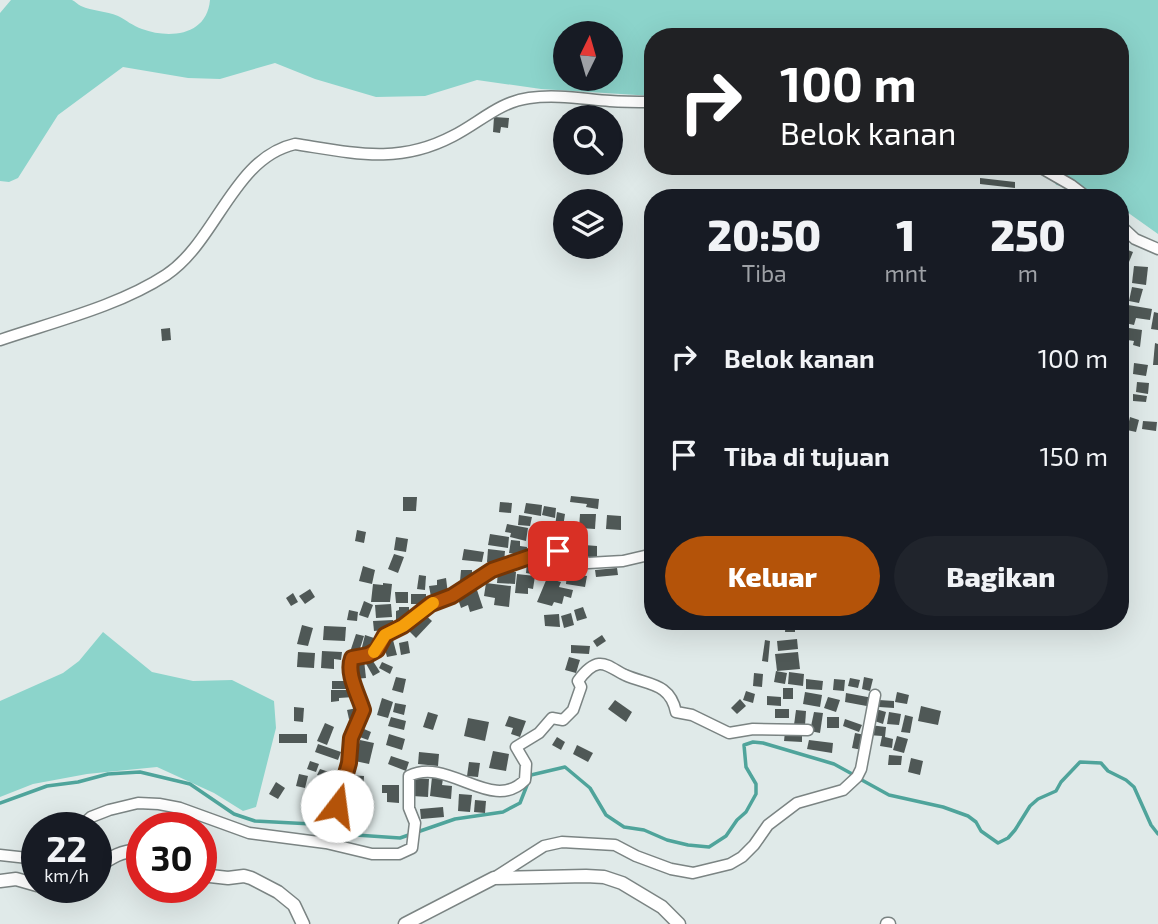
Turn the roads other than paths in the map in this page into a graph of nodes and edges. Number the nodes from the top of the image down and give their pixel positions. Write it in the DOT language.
graph roads {
  1 [pos="644,101"];
  2 [pos="1054,175"];
  3 [pos="1076,189"];
  4 [pos="1129,233"];
  5 [pos="1158,249"];
  6 [pos="0,340"];
  7 [pos="644,556"];
  8 [pos="875,695"];
  9 [pos="808,730"];
  10 [pos="104,812"];
  11 [pos="334,844"];
  12 [pos="0,855"];
  13 [pos="21,857"];
  14 [pos="217,877"];
  15 [pos="494,878"];
  16 [pos="21,880"];
  17 [pos="0,881"];
  18 [pos="303,924"];
  19 [pos="405,924"];
  20 [pos="679,924"];
  1 -- 6 [label="street"];
  2 -- 3 [label="street"];
  4 -- 5 [label="street"];
  7 -- 11 [label="street"];
  8 -- 15 [label="street"];
  9 -- 11 [label="street"];
  10 -- 11 [label="street"];
  12 -- 13 [label="street"];
  14 -- 18 [label="street"];
  15 -- 19 [label="street"];
  15 -- 20 [label="street"];
  16 -- 17 [label="street"];
}
